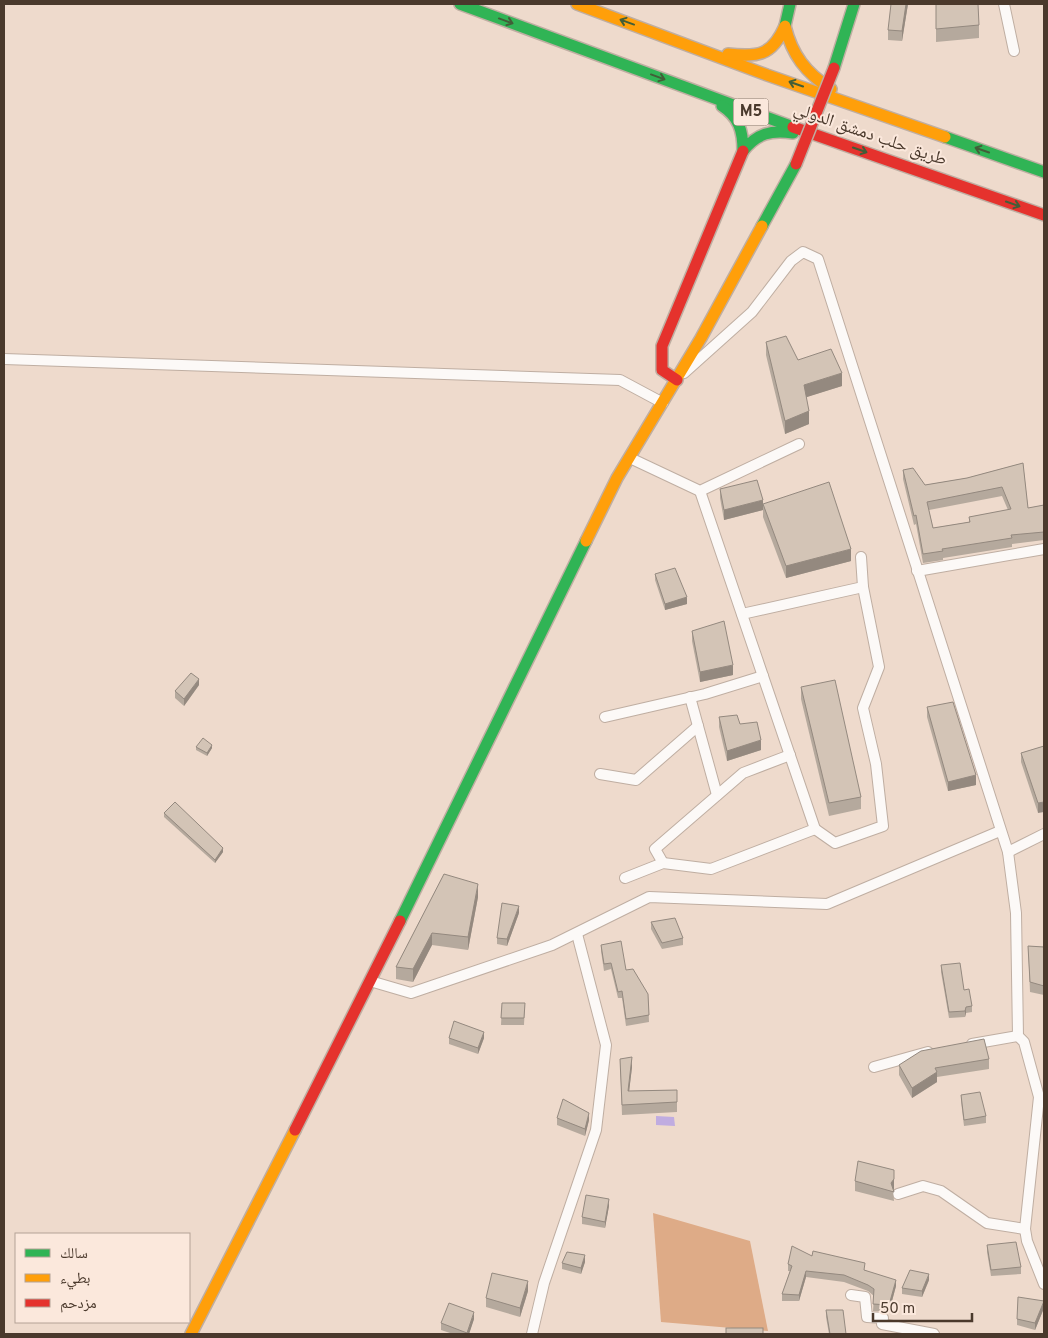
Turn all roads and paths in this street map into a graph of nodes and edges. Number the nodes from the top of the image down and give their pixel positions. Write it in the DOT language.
graph roads {
  1 [pos="460,4"];
  2 [pos="577,4"];
  3 [pos="790,4"];
  4 [pos="854,4"];
  5 [pos="1004,4"];
  6 [pos="785,26"];
  7 [pos="704,51"];
  8 [pos="1014,51"];
  9 [pos="690,89"];
  10 [pos="869,110"];
  11 [pos="828,139"];
  12 [pos="743,151"];
  13 [pos="1044,172"];
  14 [pos="1044,215"];
  15 [pos="4,359"];
  16 [pos="677,380"];
  17 [pos="663,403"];
  18 [pos="799,444"];
  19 [pos="630,458"];
  20 [pos="700,491"];
  21 [pos="1044,548"];
  22 [pos="861,557"];
  23 [pos="917,571"];
  24 [pos="863,587"];
  25 [pos="742,614"];
  26 [pos="763,676"];
  27 [pos="690,697"];
  28 [pos="605,717"];
  29 [pos="698,726"];
  30 [pos="790,755"];
  31 [pos="600,774"];
  32 [pos="718,795"];
  33 [pos="815,829"];
  34 [pos="1000,831"];
  35 [pos="1044,834"];
  36 [pos="1008,852"];
  37 [pos="663,863"];
  38 [pos="625,878"];
  39 [pos="577,934"];
  40 [pos="370,981"];
  41 [pos="1018,1036"];
  42 [pos="961,1046"];
  43 [pos="942,1050"];
  44 [pos="874,1067"];
  45 [pos="898,1194"];
  46 [pos="1025,1229"];
  47 [pos="1044,1284"];
  48 [pos="851,1295"];
  49 [pos="191,1334"];
  50 [pos="532,1334"];
  51 [pos="934,1334"];
  1 -- 9 [label="main road, طريق حلب دمشق الدولي / M5, one-way"];
  7 -- 2 [label="main road, طريق حلب دمشق الدولي / M5, one-way"];
  3 -- 6 [label="main road"];
  4 -- 16 [label="main road, bridge"];
  5 -- 8 [label="street"];
  6 -- 7 [label="main road"];
  6 -- 10 [label="main road"];
  10 -- 7 [label="main road, طريق حلب دمشق الدولي / M5, one-way"];
  9 -- 11 [label="main road, طريق حلب دمشق الدولي / M5"];
  9 -- 12 [label="main road"];
  13 -- 10 [label="main road, طريق حلب دمشق الدولي / M5, one-way"];
  11 -- 12 [label="main road"];
  11 -- 14 [label="main road, طريق حلب دمشق الدولي / M5, one-way"];
  12 -- 16 [label="main road"];
  15 -- 17 [label="street"];
  16 -- 17 [label="main road"];
  16 -- 23 [label="street"];
  17 -- 19 [label="main road"];
  18 -- 20 [label="street"];
  19 -- 20 [label="street"];
  19 -- 40 [label="main road"];
  20 -- 25 [label="street"];
  21 -- 23 [label="street"];
  22 -- 24 [label="street"];
  23 -- 34 [label="street"];
  24 -- 25 [label="street"];
  24 -- 33 [label="street"];
  25 -- 26 [label="street"];
  26 -- 27 [label="street"];
  26 -- 30 [label="street"];
  27 -- 28 [label="street"];
  27 -- 29 [label="street"];
  29 -- 31 [label="street"];
  29 -- 32 [label="street"];
  30 -- 32 [label="street"];
  30 -- 33 [label="street"];
  32 -- 37 [label="street"];
  33 -- 37 [label="street"];
  34 -- 36 [label="street"];
  34 -- 39 [label="street"];
  35 -- 36 [label="street"];
  36 -- 41 [label="street"];
  37 -- 38 [label="street"];
  39 -- 40 [label="street"];
  39 -- 50 [label="street"];
  40 -- 49 [label="main road"];
  41 -- 42 [label="street"];
  41 -- 46 [label="street"];
  43 -- 44 [label="street"];
  45 -- 46 [label="street"];
  46 -- 47 [label="street"];
  48 -- 51 [label="street"];
}
